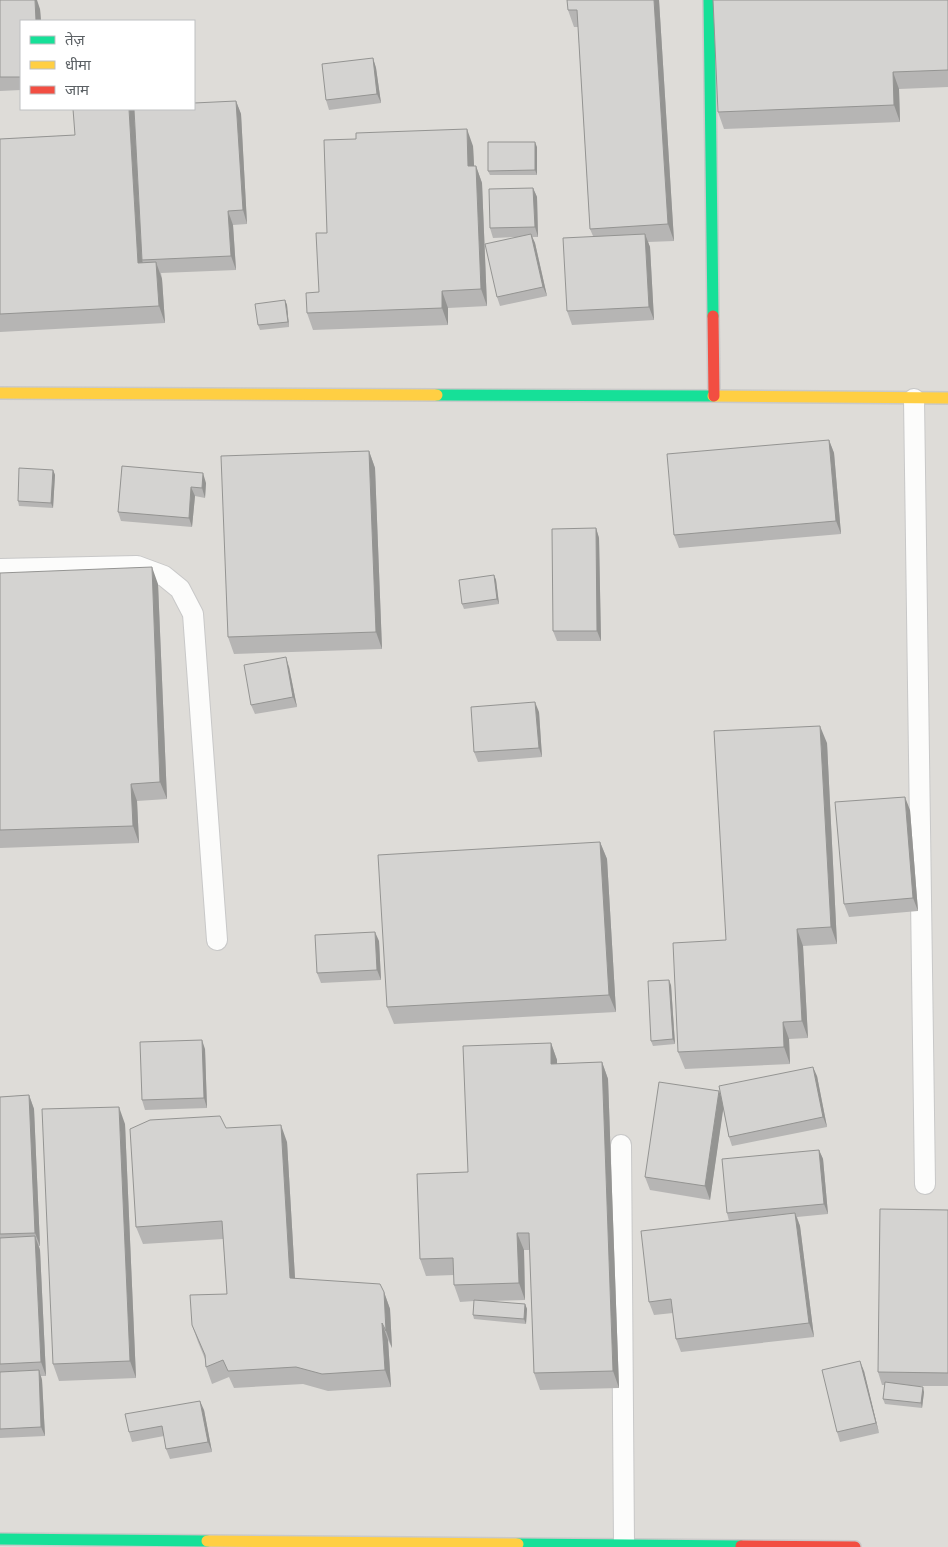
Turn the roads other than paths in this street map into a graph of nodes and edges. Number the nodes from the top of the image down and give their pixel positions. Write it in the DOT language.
graph roads {
  1 [pos="709,0"];
  2 [pos="0,393"];
  3 [pos="714,396"];
  4 [pos="948,398"];
  5 [pos="914,399"];
  6 [pos="0,569"];
  7 [pos="217,940"];
  8 [pos="621,1145"];
  9 [pos="925,1184"];
  10 [pos="0,1539"];
  11 [pos="624,1545"];
  12 [pos="855,1547"];
  1 -- 3 [label="street"];
  2 -- 3 [label="street"];
  3 -- 5 [label="street"];
  4 -- 5 [label="street"];
  5 -- 9 [label="lane"];
  6 -- 7 [label="lane"];
  8 -- 11 [label="lane"];
  10 -- 11 [label="street"];
  11 -- 12 [label="street"];
}
